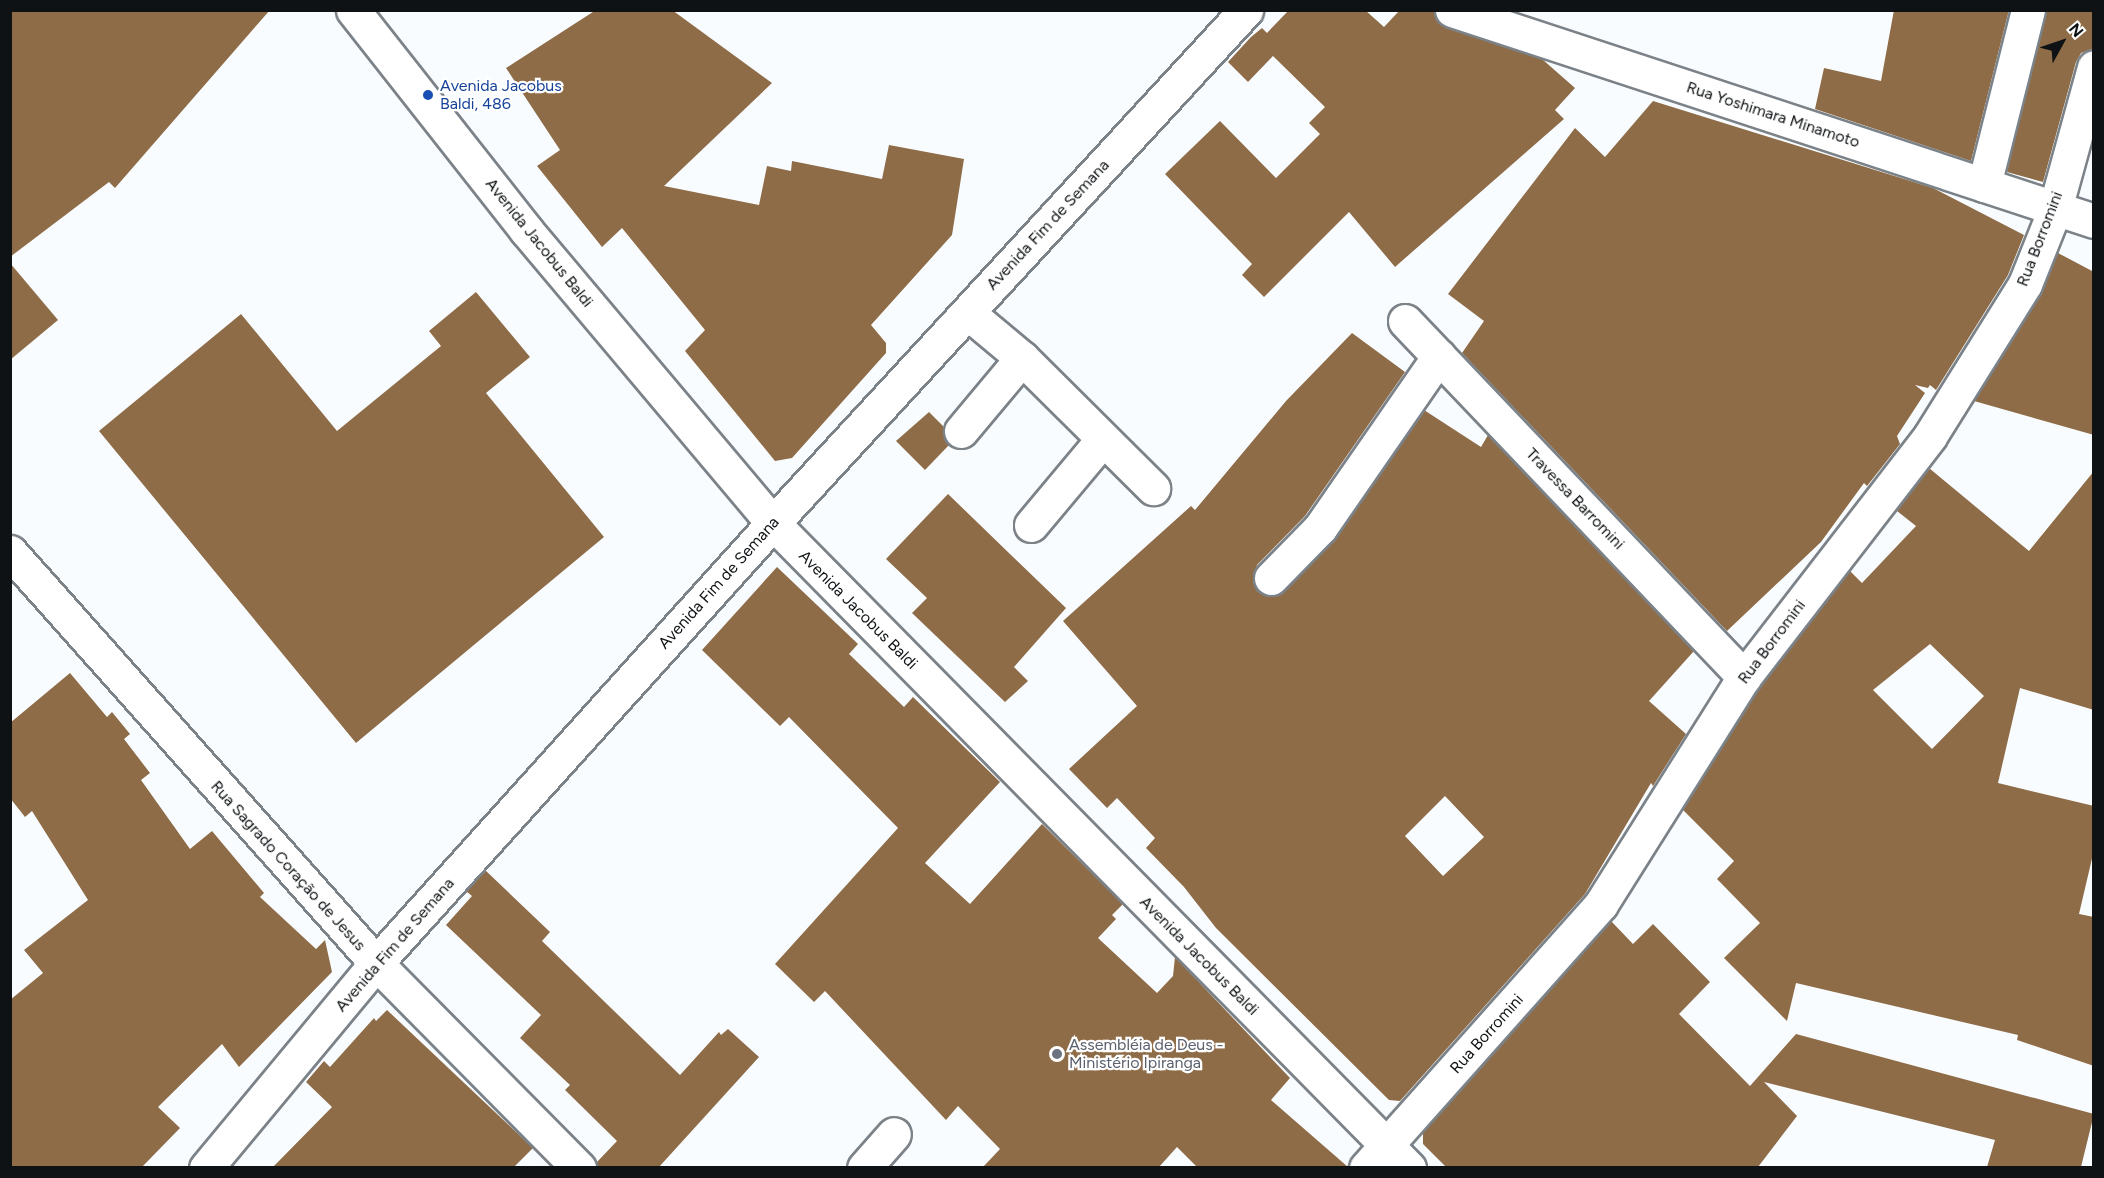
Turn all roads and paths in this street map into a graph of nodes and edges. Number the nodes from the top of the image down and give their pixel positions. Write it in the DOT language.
graph roads {
  1 [pos="353,10"];
  2 [pos="1246,10"];
  3 [pos="1452,10"];
  4 [pos="2028,10"];
  5 [pos="2094,67"];
  6 [pos="1984,185"];
  7 [pos="2055,209"];
  8 [pos="2094,221"];
  9 [pos="968,313"];
  10 [pos="1405,321"];
  11 [pos="1439,356"];
  12 [pos="1022,358"];
  13 [pos="961,431"];
  14 [pos="1103,439"];
  15 [pos="1154,489"];
  16 [pos="774,523"];
  17 [pos="1031,525"];
  18 [pos="10,552"];
  19 [pos="1271,578"];
  20 [pos="1744,677"];
  21 [pos="376,963"];
  22 [pos="894,1134"];
  23 [pos="1387,1160"];
  24 [pos="206,1167"];
  25 [pos="579,1167"];
  26 [pos="864,1167"];
  1 -- 16 [label="street, Avenida Jacobus Baldi"];
  2 -- 9 [label="street, Avenida Fim de Semana"];
  3 -- 6 [label="street, Rua Yoshimara Minamoto"];
  4 -- 6 [label="street"];
  5 -- 7 [label="street, Rua Borromini"];
  6 -- 7 [label="street, Rua Yoshimara Minamoto"];
  7 -- 8 [label="street, Rua Yoshimara Minamoto"];
  7 -- 20 [label="street, Rua Borromini"];
  9 -- 12 [label="street"];
  9 -- 16 [label="street, Avenida Fim de Semana"];
  10 -- 11 [label="street, Travessa Barromini"];
  11 -- 19 [label="street"];
  11 -- 20 [label="street, Travessa Barromini"];
  12 -- 13 [label="street"];
  12 -- 14 [label="street"];
  14 -- 15 [label="street"];
  14 -- 17 [label="street"];
  16 -- 21 [label="street, Avenida Fim de Semana"];
  16 -- 23 [label="street, Avenida Jacobus Baldi"];
  18 -- 21 [label="street, Rua Sagrado Coração de Jesus"];
  20 -- 23 [label="street, Rua Borromini"];
  21 -- 24 [label="street, Avenida Fim de Semana"];
  21 -- 25 [label="street, Rua Sagrado Coração de Jesus"];
  22 -- 26 [label="street"];
}
